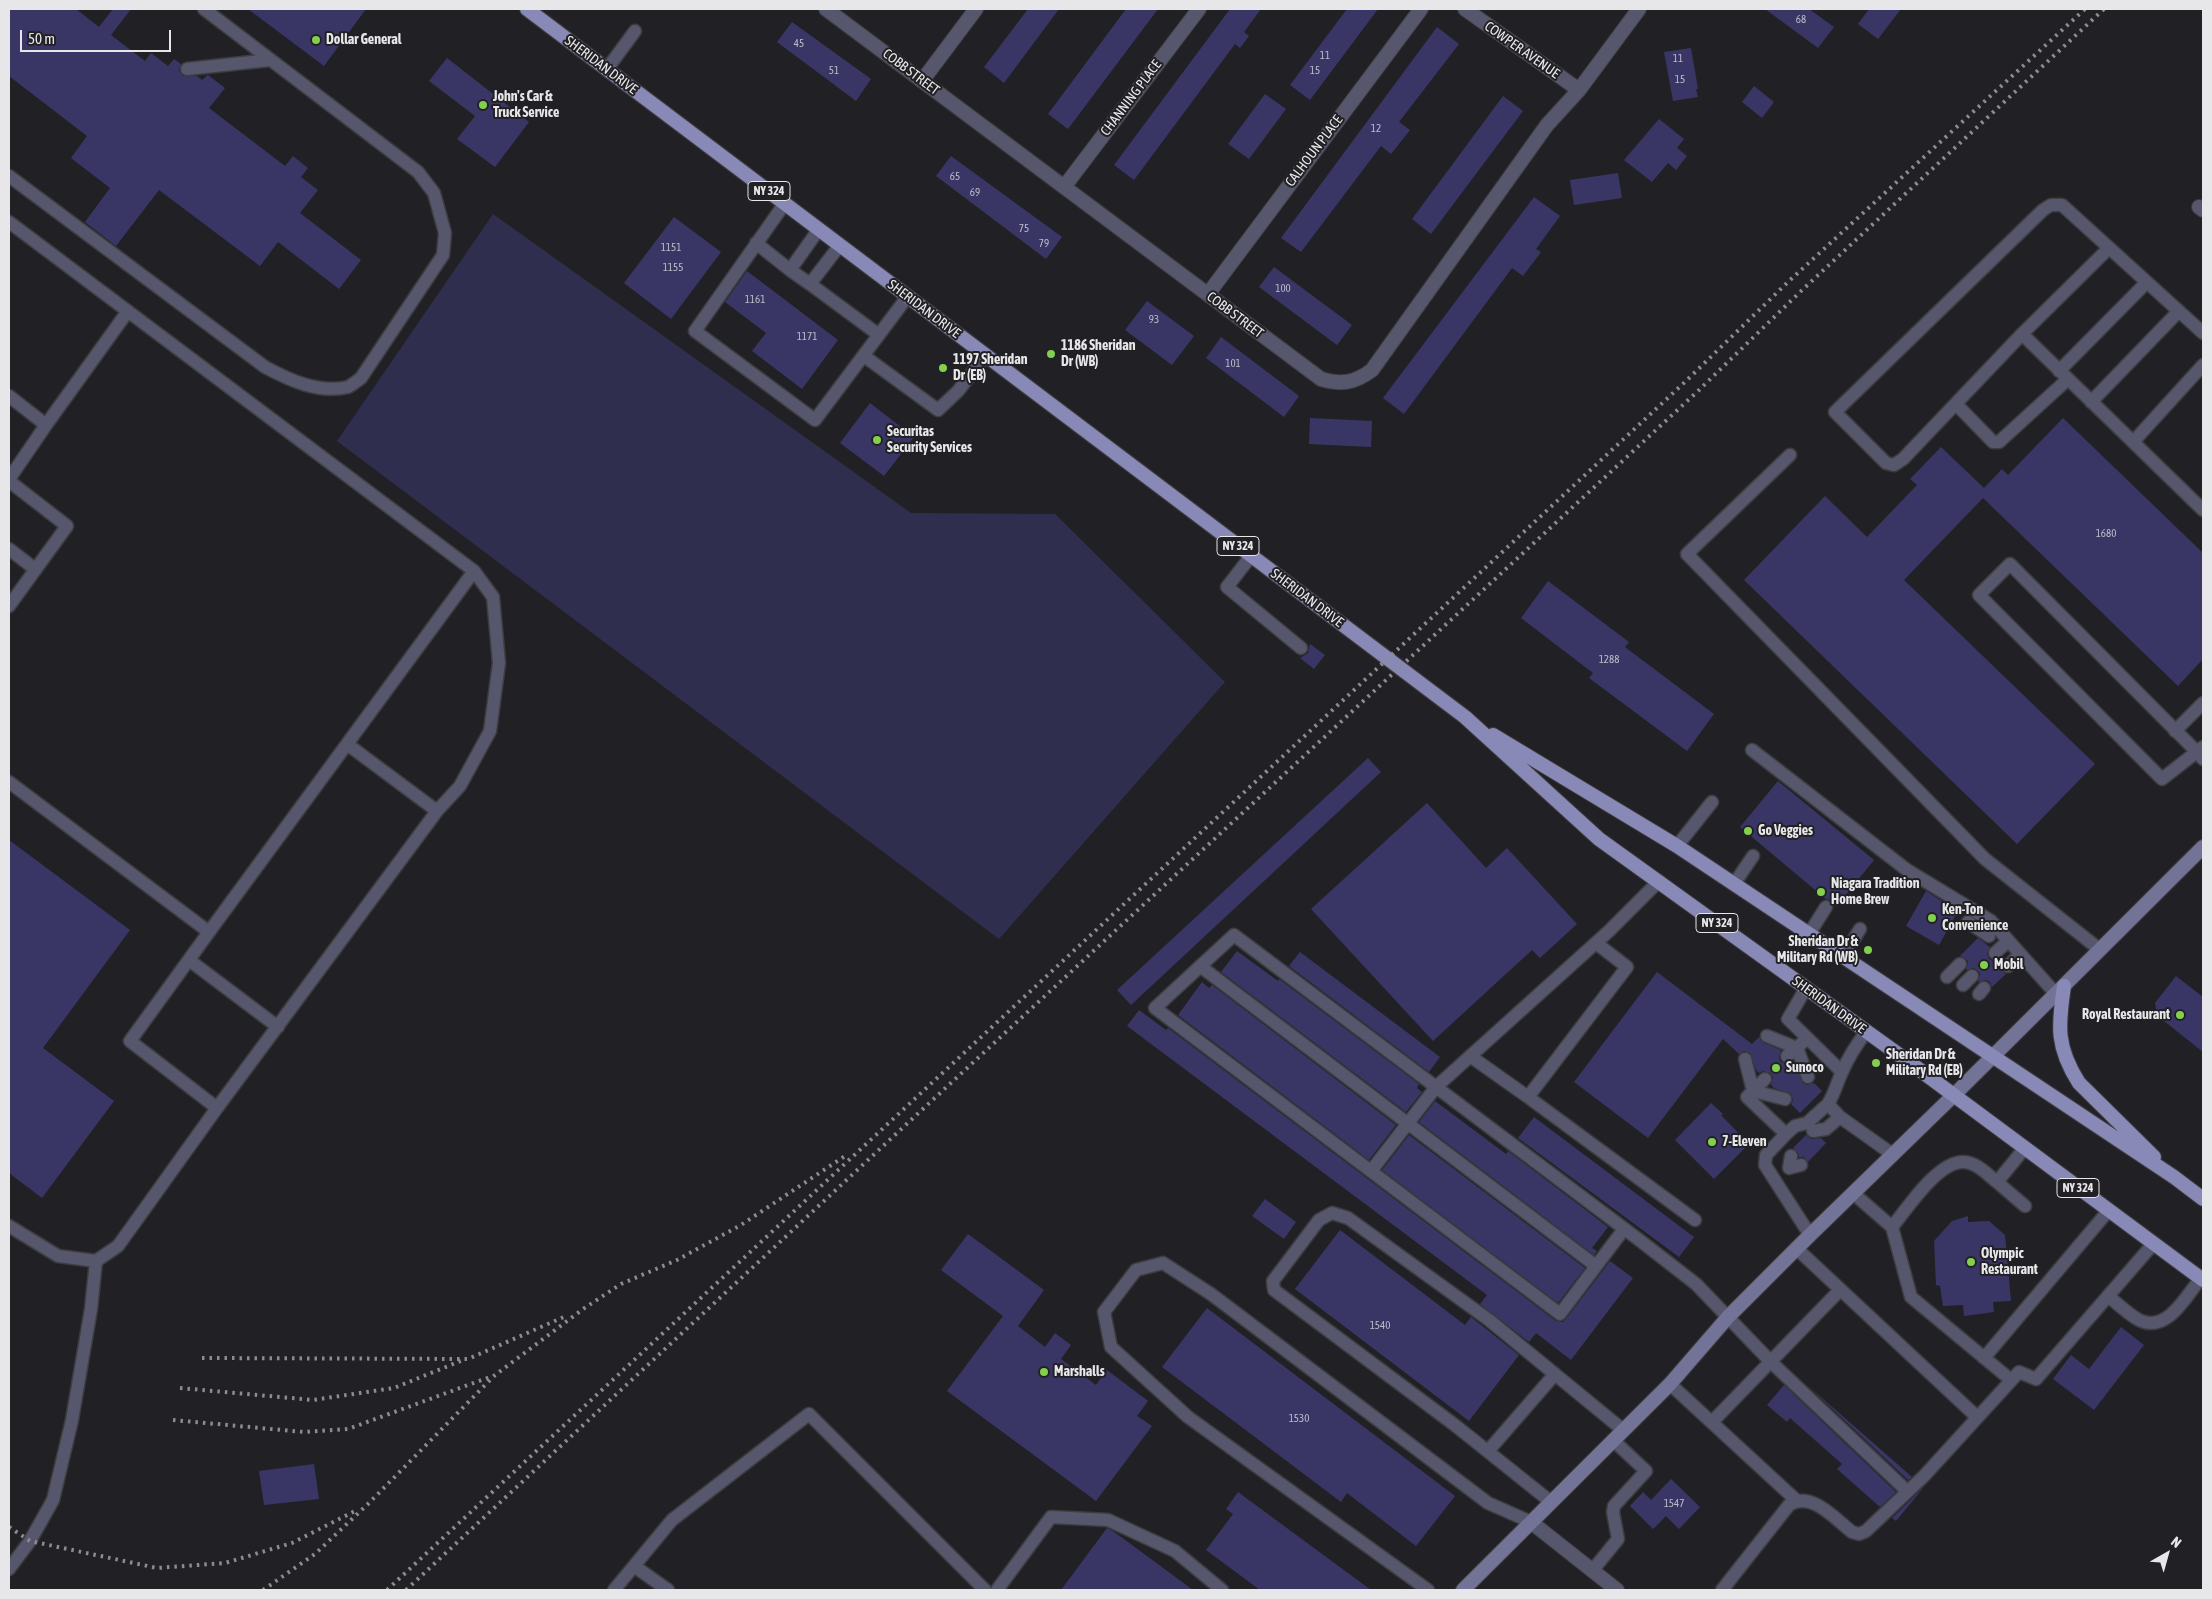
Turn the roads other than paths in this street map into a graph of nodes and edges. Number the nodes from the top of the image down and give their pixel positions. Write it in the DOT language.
graph roads {
  1 [pos="204,9"];
  2 [pos="527,9"];
  3 [pos="826,9"];
  4 [pos="976,9"];
  5 [pos="1198,9"];
  6 [pos="1421,9"];
  7 [pos="1464,9"];
  8 [pos="1639,9"];
  9 [pos="635,31"];
  10 [pos="270,60"];
  11 [pos="187,69"];
  12 [pos="607,69"];
  13 [pos="922,81"];
  14 [pos="1579,90"];
  15 [pos="9,176"];
  16 [pos="1064,187"];
  17 [pos="785,203"];
  18 [pos="9,222"];
  19 [pos="819,229"];
  20 [pos="756,244"];
  21 [pos="840,245"];
  22 [pos="2109,248"];
  23 [pos="790,270"];
  24 [pos="2147,282"];
  25 [pos="810,284"];
  26 [pos="1208,294"];
  27 [pos="908,296"];
  28 [pos="128,311"];
  29 [pos="2180,311"];
  30 [pos="2203,332"];
  31 [pos="2022,334"];
  32 [pos="879,335"];
  33 [pos="986,355"];
  34 [pos="864,356"];
  35 [pos="2203,365"];
  36 [pos="2064,375"];
  37 [pos="9,396"];
  38 [pos="2091,402"];
  39 [pos="1956,404"];
  40 [pos="46,425"];
  41 [pos="2133,442"];
  42 [pos="1790,455"];
  43 [pos="9,480"];
  44 [pos="2203,510"];
  45 [pos="9,549"];
  46 [pos="1251,556"];
  47 [pos="35,569"];
  48 [pos="474,571"];
  49 [pos="9,606"];
  50 [pos="1301,648"];
  51 [pos="2203,703"];
  52 [pos="1465,717"];
  53 [pos="2175,731"];
  54 [pos="347,744"];
  55 [pos="1752,750"];
  56 [pos="2201,753"];
  57 [pos="9,782"];
  58 [pos="1712,802"];
  59 [pos="437,811"];
  60 [pos="1677,846"];
  61 [pos="2203,847"];
  62 [pos="1754,856"];
  63 [pos="1659,881"];
  64 [pos="1734,884"];
  65 [pos="1826,907"];
  66 [pos="1968,922"];
  67 [pos="1860,929"];
  68 [pos="209,932"];
  69 [pos="1809,934"];
  70 [pos="1990,935"];
  71 [pos="2008,941"];
  72 [pos="1596,943"];
  73 [pos="2099,950"];
  74 [pos="1995,953"];
  75 [pos="2020,954"];
  76 [pos="1843,957"];
  77 [pos="189,960"];
  78 [pos="1960,964"];
  79 [pos="1200,966"];
  80 [pos="2008,966"];
  81 [pos="1947,977"];
  82 [pos="1806,988"];
  83 [pos="2060,990"];
  84 [pos="278,1027"];
  85 [pos="1866,1032"];
  86 [pos="1767,1036"];
  87 [pos="1802,1043"];
  88 [pos="1470,1056"];
  89 [pos="1787,1056"];
  90 [pos="1992,1057"];
  91 [pos="1745,1059"];
  92 [pos="1842,1072"];
  93 [pos="1808,1077"];
  94 [pos="1765,1079"];
  95 [pos="1436,1087"];
  96 [pos="1753,1091"];
  97 [pos="1954,1095"];
  98 [pos="1528,1097"];
  99 [pos="1785,1099"];
  100 [pos="1828,1104"];
  101 [pos="217,1108"];
  102 [pos="1840,1117"];
  103 [pos="1408,1123"];
  104 [pos="1786,1134"];
  105 [pos="1821,1134"];
  106 [pos="2024,1149"];
  107 [pos="1892,1154"];
  108 [pos="1793,1163"];
  109 [pos="1371,1172"];
  110 [pos="2174,1177"];
  111 [pos="1997,1182"];
  112 [pos="1775,1183"];
  113 [pos="1853,1193"];
  114 [pos="2203,1199"];
  115 [pos="2025,1206"];
  116 [pos="2109,1210"];
  117 [pos="1695,1220"];
  118 [pos="9,1226"];
  119 [pos="1892,1227"];
  120 [pos="1624,1228"];
  121 [pos="1810,1235"];
  122 [pos="2154,1243"];
  123 [pos="1796,1248"];
  124 [pos="96,1261"];
  125 [pos="1596,1266"];
  126 [pos="2202,1279"];
  127 [pos="1840,1290"];
  128 [pos="2108,1296"];
  129 [pos="1728,1317"];
  130 [pos="1984,1358"];
  131 [pos="1771,1362"];
  132 [pos="1555,1374"];
  133 [pos="2011,1380"];
  134 [pos="1670,1384"];
  135 [pos="1977,1417"];
  136 [pos="1712,1422"];
  137 [pos="1618,1435"];
  138 [pos="1488,1451"];
  139 [pos="1908,1491"];
  140 [pos="1796,1500"];
  141 [pos="1551,1502"];
  142 [pos="1531,1522"];
  143 [pos="11,1563"];
  144 [pos="634,1566"];
  145 [pos="1592,1571"];
  146 [pos="614,1590"];
  147 [pos="668,1590"];
  148 [pos="985,1590"];
  149 [pos="997,1590"];
  150 [pos="1222,1590"];
  151 [pos="1428,1590"];
  152 [pos="1463,1590"];
  153 [pos="1617,1590"];
  154 [pos="1722,1590"];
  1 -- 10 [label="lane"];
  2 -- 12 [label="main road, SHERIDAN DRIVE / NY 324"];
  3 -- 13 [label="street, COBB STREET"];
  4 -- 13 [label="street"];
  5 -- 16 [label="street, CHANNING PLACE"];
  6 -- 26 [label="street, CALHOUN PLACE"];
  7 -- 14 [label="street, COWPER AVENUE"];
  8 -- 14 [label="street, COBB STREET"];
  9 -- 12 [label="lane"];
  10 -- 11 [label="lane"];
  10 -- 15 [label="lane"];
  12 -- 17 [label="main road, SHERIDAN DRIVE / NY 324"];
  13 -- 16 [label="street, COBB STREET"];
  14 -- 26 [label="street, COBB STREET"];
  16 -- 26 [label="street, COBB STREET"];
  17 -- 19 [label="main road, SHERIDAN DRIVE / NY 324"];
  17 -- 20 [label="lane"];
  18 -- 28 [label="lane"];
  19 -- 21 [label="main road, SHERIDAN DRIVE / NY 324"];
  19 -- 23 [label="lane"];
  20 -- 23 [label="lane"];
  20 -- 34 [label="lane"];
  21 -- 25 [label="lane"];
  21 -- 27 [label="main road, SHERIDAN DRIVE / NY 324"];
  22 -- 24 [label="lane"];
  22 -- 31 [label="lane"];
  22 -- 39 [label="lane"];
  23 -- 25 [label="lane"];
  24 -- 29 [label="lane"];
  24 -- 36 [label="lane"];
  25 -- 32 [label="lane"];
  27 -- 32 [label="lane"];
  27 -- 33 [label="main road, SHERIDAN DRIVE / NY 324"];
  28 -- 40 [label="lane"];
  28 -- 48 [label="lane"];
  29 -- 30 [label="lane"];
  29 -- 38 [label="lane"];
  31 -- 36 [label="lane"];
  31 -- 39 [label="lane"];
  32 -- 34 [label="lane"];
  33 -- 34 [label="lane"];
  33 -- 46 [label="main road, SHERIDAN DRIVE / NY 324"];
  35 -- 41 [label="lane"];
  36 -- 38 [label="lane"];
  36 -- 39 [label="lane"];
  37 -- 40 [label="lane"];
  38 -- 41 [label="lane"];
  40 -- 43 [label="lane"];
  41 -- 44 [label="lane"];
  42 -- 73 [label="lane"];
  43 -- 47 [label="lane"];
  45 -- 47 [label="lane"];
  46 -- 50 [label="lane"];
  46 -- 52 [label="main road, SHERIDAN DRIVE / NY 324"];
  47 -- 49 [label="lane"];
  48 -- 54 [label="lane"];
  48 -- 59 [label="lane"];
  51 -- 53 [label="lane"];
  52 -- 60 [label="main road, SHERIDAN DRIVE / NY 324"];
  52 -- 63 [label="main road, SHERIDAN DRIVE / NY 324"];
  53 -- 56 [label="lane"];
  53 -- 56 [label="lane"];
  54 -- 59 [label="lane"];
  54 -- 68 [label="lane"];
  55 -- 70 [label="lane"];
  57 -- 68 [label="lane"];
  58 -- 60 [label="lane"];
  59 -- 84 [label="lane"];
  60 -- 64 [label="main road, SHERIDAN DRIVE / NY 324"];
  61 -- 73 [label="main road"];
  62 -- 64 [label="lane"];
  63 -- 72 [label="lane"];
  63 -- 82 [label="main road, SHERIDAN DRIVE / NY 324"];
  64 -- 69 [label="main road, SHERIDAN DRIVE / NY 324"];
  65 -- 69 [label="lane"];
  66 -- 70 [label="lane"];
  67 -- 76 [label="lane"];
  68 -- 77 [label="lane"];
  69 -- 76 [label="main road, SHERIDAN DRIVE / NY 324"];
  70 -- 71 [label="lane"];
  71 -- 74 [label="lane"];
  71 -- 75 [label="lane"];
  72 -- 88 [label="lane"];
  72 -- 98 [label="lane"];
  73 -- 83 [label="main road"];
  75 -- 80 [label="lane"];
  75 -- 83 [label="lane"];
  76 -- 90 [label="main road, SHERIDAN DRIVE / NY 324"];
  77 -- 84 [label="lane"];
  77 -- 101 [label="lane"];
  78 -- 81 [label="lane"];
  79 -- 95 [label="lane"];
  79 -- 103 [label="lane"];
  79 -- 109 [label="lane"];
  82 -- 85 [label="main road, SHERIDAN DRIVE / NY 324"];
  82 -- 87 [label="lane"];
  83 -- 90 [label="main road"];
  83 -- 110 [label="main road"];
  84 -- 101 [label="lane"];
  85 -- 92 [label="lane"];
  85 -- 97 [label="main road, SHERIDAN DRIVE / NY 324"];
  86 -- 87 [label="lane"];
  87 -- 89 [label="lane"];
  87 -- 92 [label="lane"];
  87 -- 93 [label="lane"];
  88 -- 95 [label="lane"];
  88 -- 98 [label="lane"];
  90 -- 97 [label="main road"];
  90 -- 110 [label="main road, SHERIDAN DRIVE / NY 324"];
  91 -- 96 [label="lane"];
  92 -- 100 [label="lane"];
  94 -- 96 [label="lane"];
  95 -- 103 [label="lane"];
  95 -- 120 [label="lane"];
  96 -- 99 [label="lane"];
  96 -- 104 [label="lane"];
  97 -- 106 [label="main road, SHERIDAN DRIVE / NY 324"];
  97 -- 107 [label="main road"];
  98 -- 117 [label="lane"];
  100 -- 102 [label="lane"];
  100 -- 104 [label="lane"];
  101 -- 124 [label="lane"];
  102 -- 105 [label="lane"];
  102 -- 107 [label="lane"];
  103 -- 109 [label="lane"];
  103 -- 125 [label="lane"];
  104 -- 112 [label="lane"];
  106 -- 111 [label="lane"];
  106 -- 116 [label="main road, SHERIDAN DRIVE / NY 324"];
  107 -- 113 [label="main road"];
  108 -- 112 [label="lane"];
  109 -- 125 [label="lane"];
  110 -- 114 [label="main road, SHERIDAN DRIVE / NY 324"];
  111 -- 115 [label="lane"];
  111 -- 119 [label="lane"];
  112 -- 121 [label="lane"];
  113 -- 119 [label="lane"];
  113 -- 121 [label="main road"];
  116 -- 122 [label="main road, SHERIDAN DRIVE / NY 324"];
  116 -- 130 [label="lane"];
  118 -- 124 [label="lane"];
  119 -- 130 [label="lane"];
  120 -- 125 [label="lane"];
  120 -- 129 [label="lane"];
  121 -- 123 [label="main road"];
  122 -- 126 [label="main road, SHERIDAN DRIVE / NY 324"];
  122 -- 128 [label="lane"];
  123 -- 127 [label="lane"];
  123 -- 129 [label="main road"];
  124 -- 143 [label="lane"];
  126 -- 128 [label="lane"];
  127 -- 131 [label="lane"];
  127 -- 135 [label="lane"];
  128 -- 133 [label="lane"];
  129 -- 131 [label="lane"];
  129 -- 134 [label="main road"];
  130 -- 133 [label="lane"];
  131 -- 136 [label="lane"];
  131 -- 139 [label="lane"];
  132 -- 137 [label="lane"];
  132 -- 138 [label="lane"];
  132 -- 138 [label="lane"];
  133 -- 135 [label="lane"];
  134 -- 136 [label="lane"];
  134 -- 137 [label="main road"];
  135 -- 139 [label="lane"];
  136 -- 140 [label="lane"];
  137 -- 141 [label="main road"];
  137 -- 145 [label="lane"];
  138 -- 141 [label="lane"];
  139 -- 140 [label="lane"];
  140 -- 154 [label="lane"];
  141 -- 142 [label="main road"];
  142 -- 145 [label="street"];
  142 -- 151 [label="lane"];
  142 -- 152 [label="main road"];
  144 -- 146 [label="lane"];
  144 -- 147 [label="lane"];
  144 -- 148 [label="lane"];
  145 -- 153 [label="street"];
  149 -- 150 [label="lane"];
}
